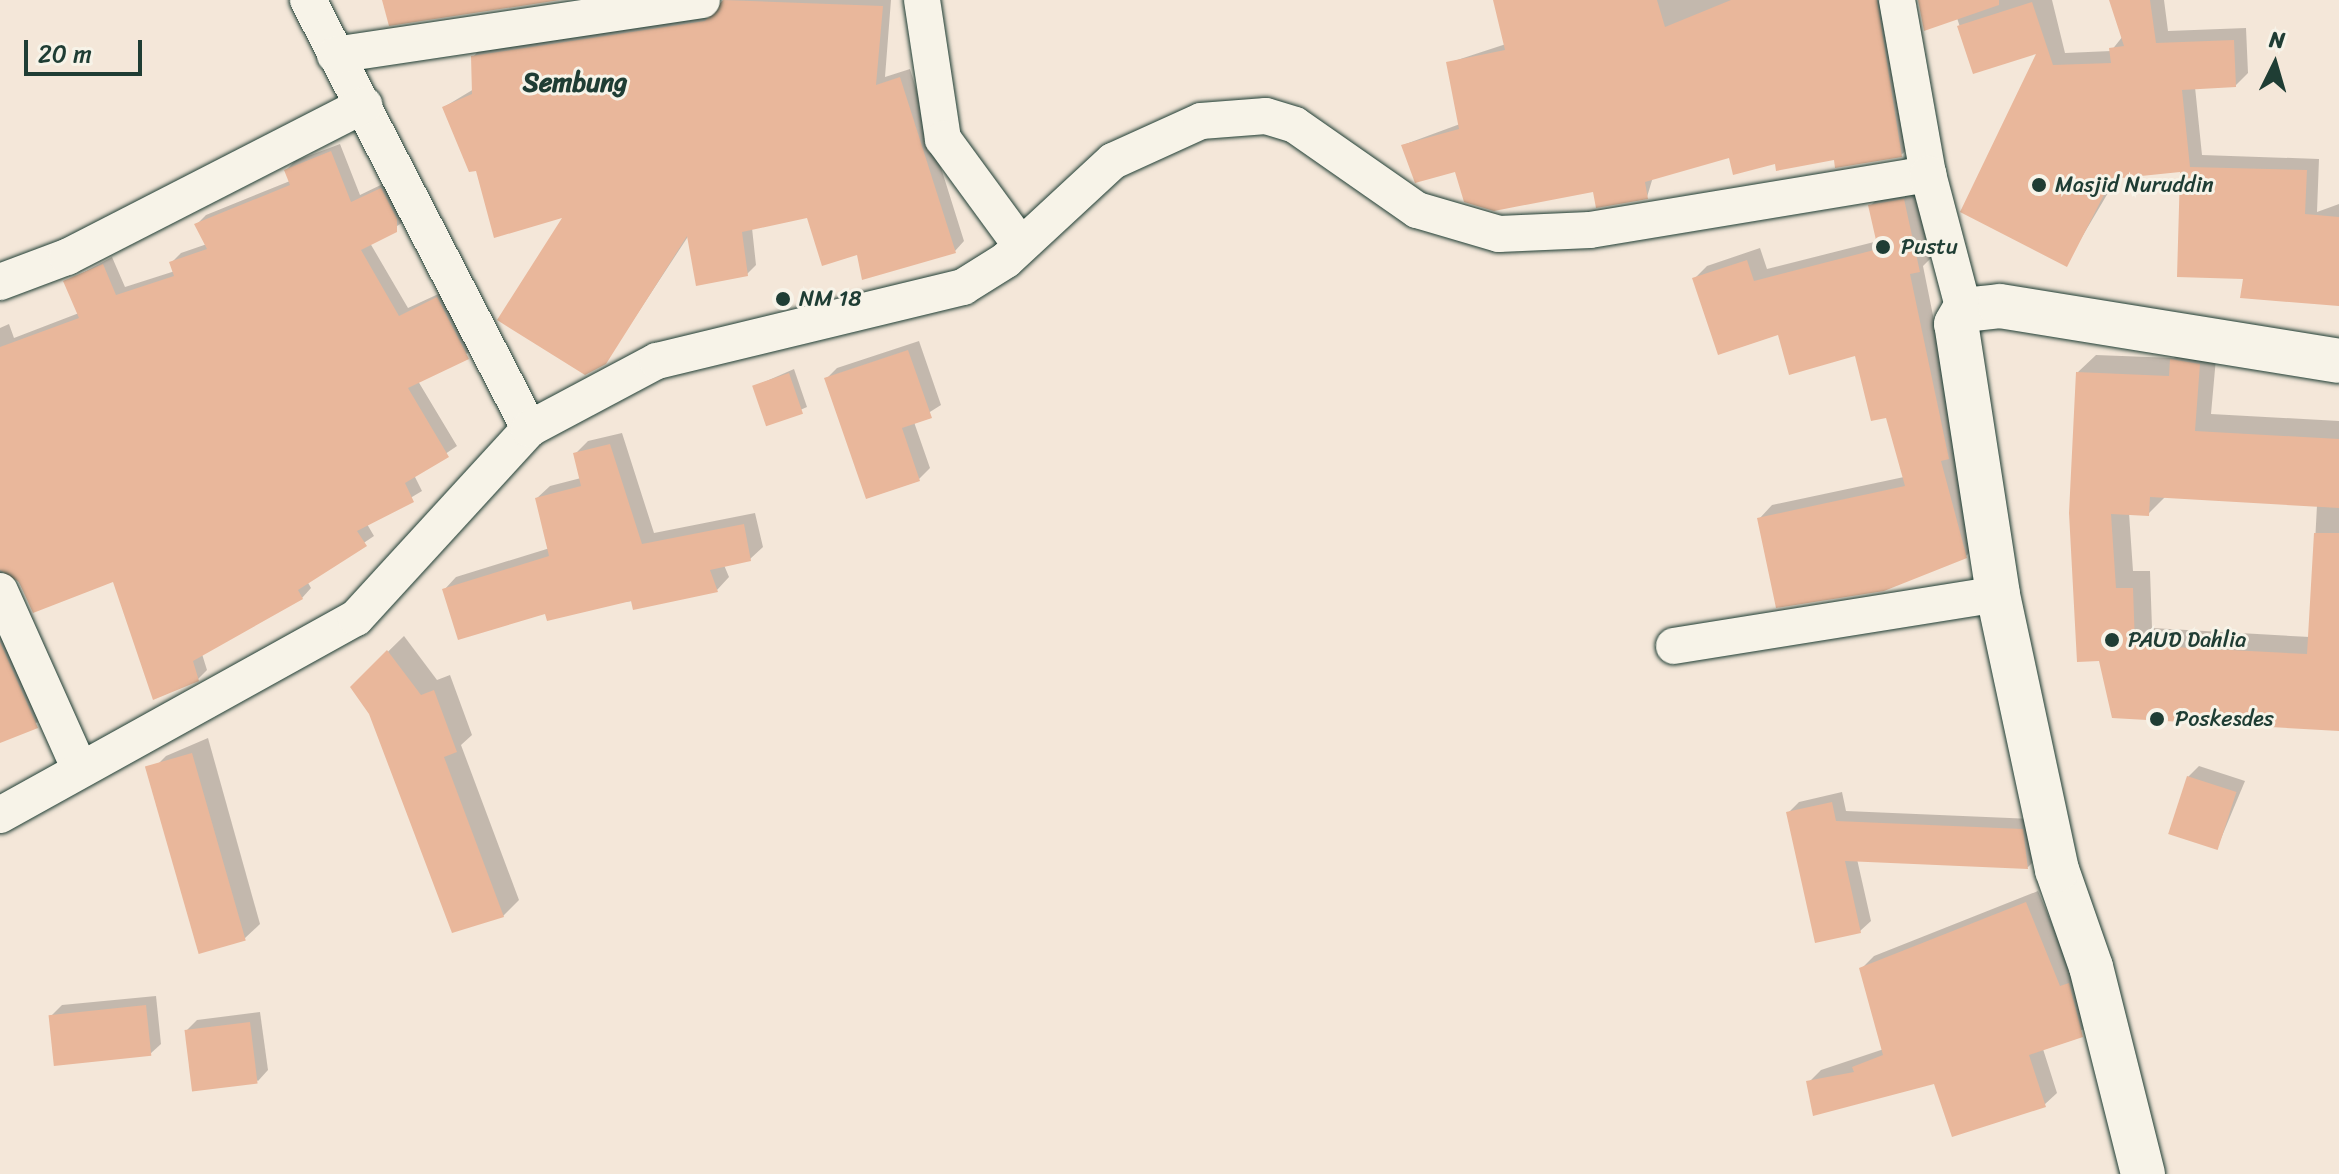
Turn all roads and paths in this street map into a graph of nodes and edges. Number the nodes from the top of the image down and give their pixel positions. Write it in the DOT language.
graph roads {
  1 [pos="308,0"];
  2 [pos="702,0"];
  3 [pos="922,0"];
  4 [pos="1897,0"];
  5 [pos="335,55"];
  6 [pos="364,105"];
  7 [pos="1928,174"];
  8 [pos="1019,243"];
  9 [pos="0,282"];
  10 [pos="1964,310"];
  11 [pos="2339,361"];
  12 [pos="529,429"];
  13 [pos="0,591"];
  14 [pos="1998,594"];
  15 [pos="1674,646"];
  16 [pos="80,770"];
  17 [pos="0,815"];
  18 [pos="2143,1174"];
  1 -- 5 [label="street"];
  2 -- 5 [label="street"];
  3 -- 8 [label="street"];
  4 -- 7 [label="street"];
  5 -- 6 [label="street"];
  6 -- 9 [label="street"];
  6 -- 12 [label="street"];
  7 -- 8 [label="street"];
  7 -- 10 [label="street"];
  8 -- 12 [label="street"];
  10 -- 11 [label="street"];
  10 -- 14 [label="street"];
  12 -- 16 [label="street"];
  13 -- 16 [label="street"];
  14 -- 15 [label="street"];
  14 -- 18 [label="street"];
  16 -- 17 [label="street"];
}
